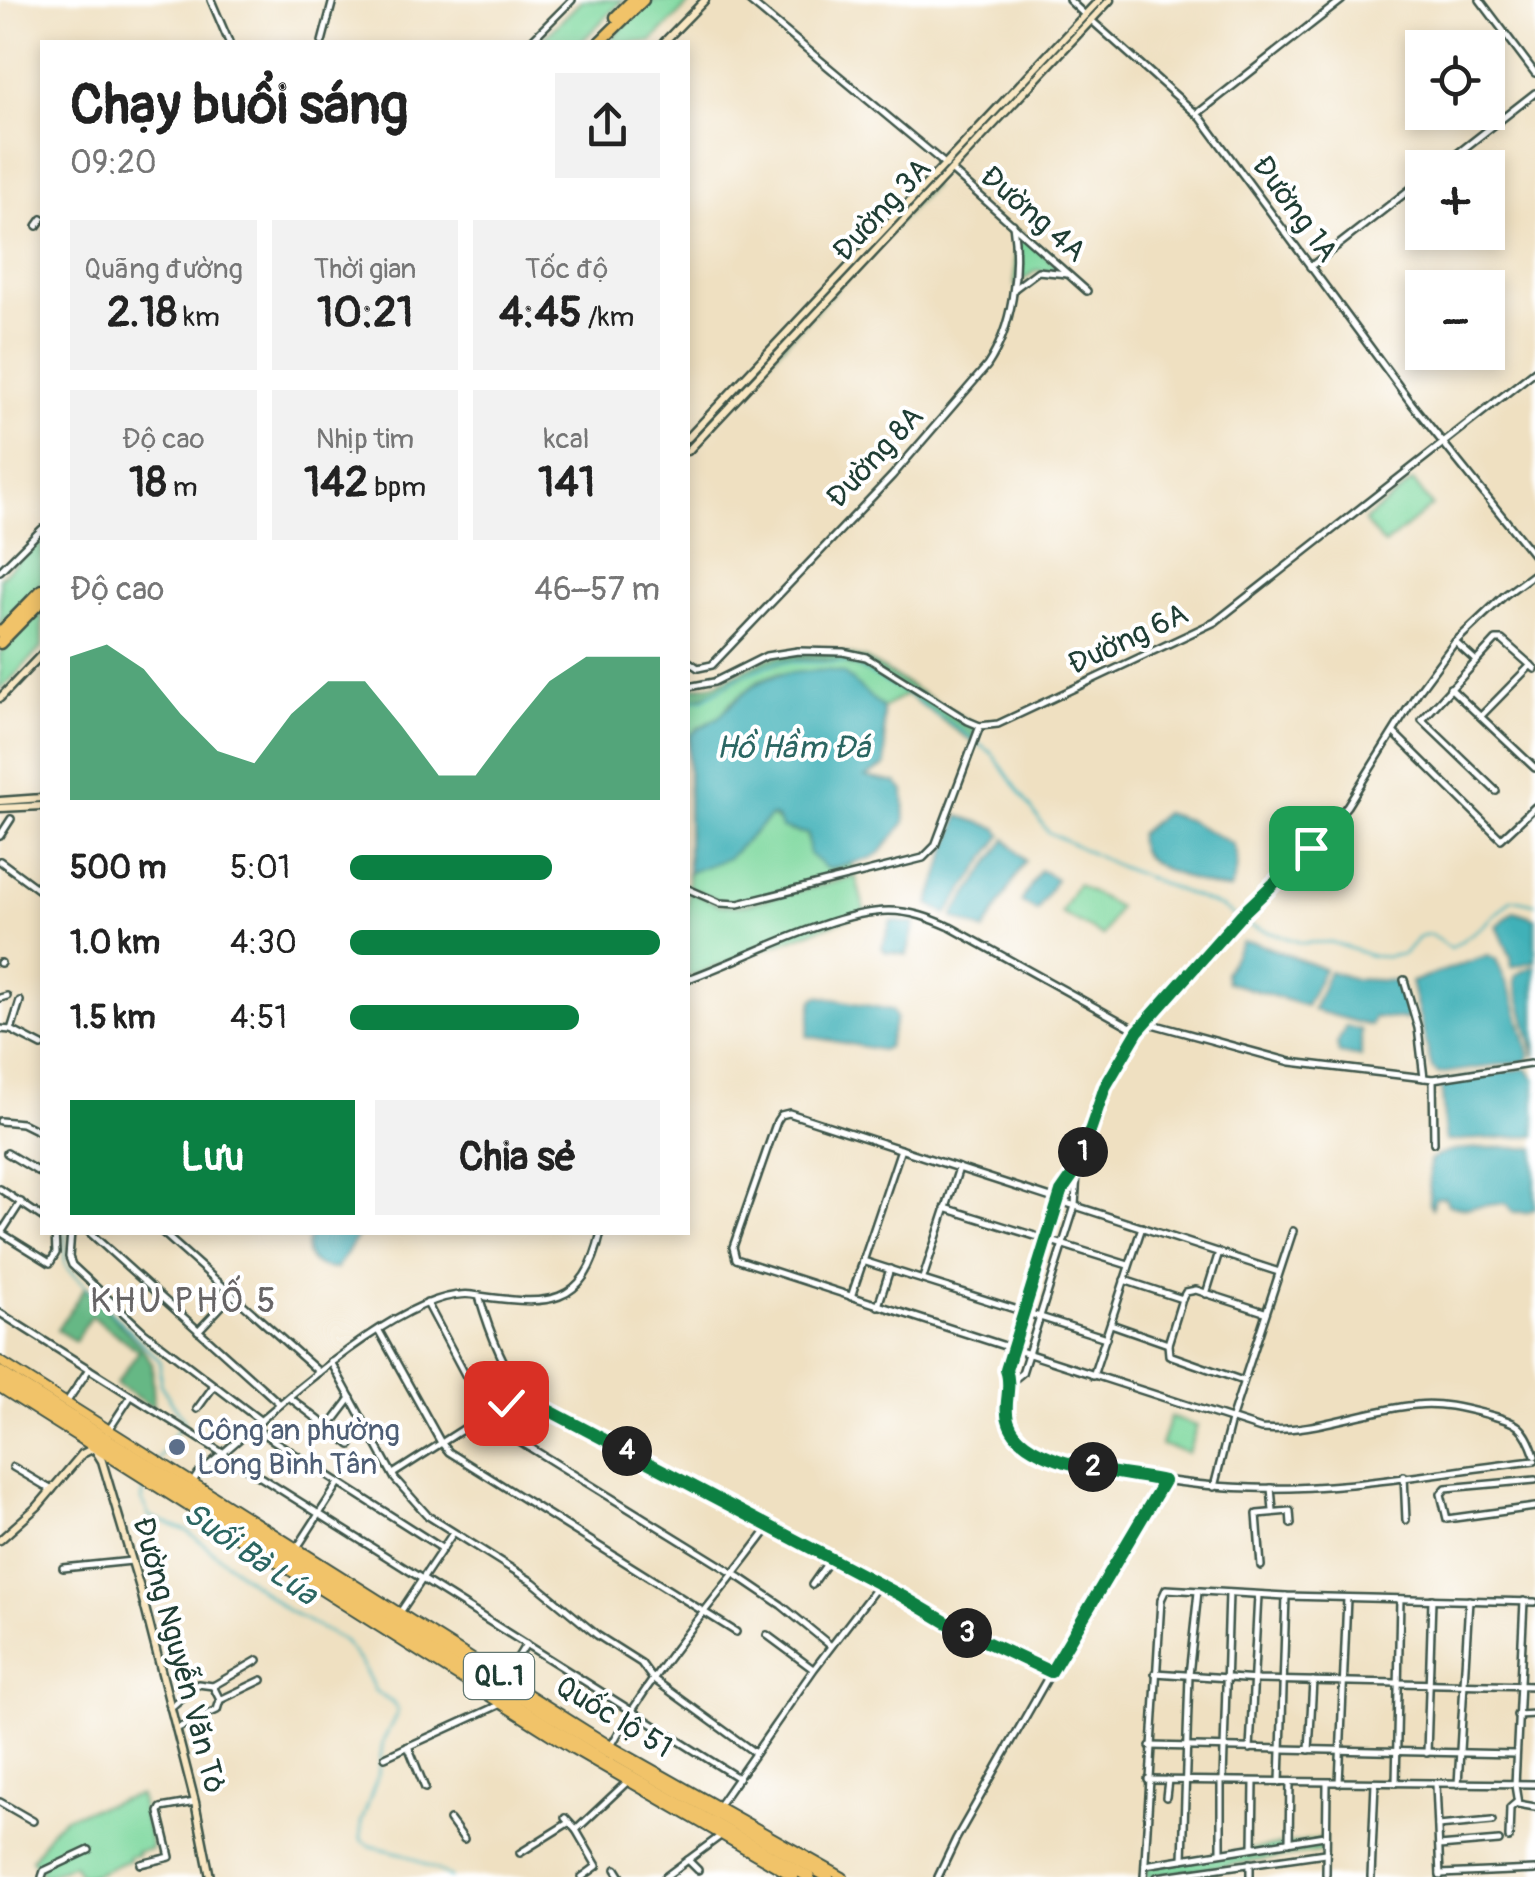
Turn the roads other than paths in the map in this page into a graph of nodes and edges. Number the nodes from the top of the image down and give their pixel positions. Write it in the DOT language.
graph roads {
  1 [pos="211,0"];
  2 [pos="334,0"];
  3 [pos="572,0"];
  4 [pos="633,0"];
  5 [pos="643,0"];
  6 [pos="705,0"];
  7 [pos="748,0"];
  8 [pos="1069,0"];
  9 [pos="1100,0"];
  10 [pos="1110,0"];
  11 [pos="1342,0"];
  12 [pos="1480,0"];
  13 [pos="1088,18"];
  14 [pos="229,40"];
  15 [pos="323,40"];
  16 [pos="532,40"];
  17 [pos="592,40"];
  18 [pos="602,40"];
  19 [pos="666,40"];
  20 [pos="1535,74"];
  21 [pos="1535,94"];
  22 [pos="1197,114"];
  23 [pos="1462,150"];
  24 [pos="948,167"];
  25 [pos="1405,193"];
  26 [pos="40,221"];
  27 [pos="1013,224"];
  28 [pos="36,226"];
  29 [pos="1310,267"];
  30 [pos="1070,275"];
  31 [pos="1012,290"];
  32 [pos="1087,291"];
  33 [pos="1535,371"];
  34 [pos="690,436"];
  35 [pos="1442,443"];
  36 [pos="690,450"];
  37 [pos="40,531"];
  38 [pos="1535,557"];
  39 [pos="0,571"];
  40 [pos="1535,573"];
  41 [pos="40,592"];
  42 [pos="40,602"];
  43 [pos="0,633"];
  44 [pos="1455,642"];
  45 [pos="0,643"];
  46 [pos="40,656"];
  47 [pos="1476,660"];
  48 [pos="690,662"];
  49 [pos="1533,667"];
  50 [pos="690,686"];
  51 [pos="1450,688"];
  52 [pos="0,698"];
  53 [pos="1480,716"];
  54 [pos="979,730"];
  55 [pos="1394,733"];
  56 [pos="1535,768"];
  57 [pos="1496,791"];
  58 [pos="40,798"];
  59 [pos="0,800"];
  60 [pos="40,806"];
  61 [pos="1535,806"];
  62 [pos="0,808"];
  63 [pos="10,818"];
  64 [pos="0,836"];
  65 [pos="0,861"];
  66 [pos="690,890"];
  67 [pos="40,891"];
  68 [pos="690,978"];
  69 [pos="1404,980"];
  70 [pos="20,1001"];
  71 [pos="1145,1022"];
  72 [pos="0,1029"];
  73 [pos="11,1030"];
  74 [pos="1138,1031"];
  75 [pos="40,1045"];
  76 [pos="1530,1064"];
  77 [pos="1424,1078"];
  78 [pos="1433,1079"];
  79 [pos="0,1121"];
  80 [pos="40,1129"];
  81 [pos="1434,1143"];
  82 [pos="901,1149"];
  83 [pos="6,1153"];
  84 [pos="959,1168"];
  85 [pos="1077,1169"];
  86 [pos="40,1173"];
  87 [pos="0,1189"];
  88 [pos="1061,1192"];
  89 [pos="1078,1197"];
  90 [pos="1059,1200"];
  91 [pos="21,1202"];
  92 [pos="1075,1206"];
  93 [pos="946,1208"];
  94 [pos="40,1216"];
  95 [pos="1142,1227"];
  96 [pos="1294,1230"];
  97 [pos="0,1233"];
  98 [pos="54,1235"];
  99 [pos="72,1235"];
  100 [pos="92,1235"];
  101 [pos="165,1235"];
  102 [pos="601,1235"];
  103 [pos="1046,1240"];
  104 [pos="1063,1245"];
  105 [pos="1219,1252"];
  106 [pos="863,1261"];
  107 [pos="1128,1266"];
  108 [pos="890,1269"];
  109 [pos="1279,1272"];
  110 [pos="923,1278"];
  111 [pos="1124,1280"];
  112 [pos="1206,1294"];
  113 [pos="232,1295"];
  114 [pos="479,1296"];
  115 [pos="851,1297"];
  116 [pos="1182,1299"];
  117 [pos="427,1302"];
  118 [pos="878,1306"];
  119 [pos="1024,1311"];
  120 [pos="1266,1312"];
  121 [pos="2,1314"];
  122 [pos="1040,1316"];
  123 [pos="1111,1323"];
  124 [pos="0,1324"];
  125 [pos="378,1330"];
  126 [pos="198,1332"];
  127 [pos="1106,1338"];
  128 [pos="1168,1344"];
  129 [pos="1012,1350"];
  130 [pos="1028,1355"];
  131 [pos="0,1361"];
  132 [pos="330,1362"];
  133 [pos="89,1369"];
  134 [pos="0,1372"];
  135 [pos="319,1372"];
  136 [pos="1094,1376"];
  137 [pos="1244,1381"];
  138 [pos="1011,1382"];
  139 [pos="0,1387"];
  140 [pos="213,1387"];
  141 [pos="522,1392"];
  142 [pos="131,1396"];
  143 [pos="288,1397"];
  144 [pos="351,1398"];
  145 [pos="66,1403"];
  146 [pos="280,1405"];
  147 [pos="198,1409"];
  148 [pos="487,1416"];
  149 [pos="1231,1420"];
  150 [pos="262,1421"];
  151 [pos="254,1428"];
  152 [pos="329,1428"];
  153 [pos="102,1437"];
  154 [pos="440,1442"];
  155 [pos="351,1445"];
  156 [pos="224,1454"];
  157 [pos="1535,1459"];
  158 [pos="13,1466"];
  159 [pos="1492,1466"];
  160 [pos="392,1474"];
  161 [pos="1404,1476"];
  162 [pos="1535,1479"];
  163 [pos="1164,1481"];
  164 [pos="1496,1481"];
  165 [pos="338,1483"];
  166 [pos="1214,1487"];
  167 [pos="1272,1488"];
  168 [pos="52,1490"];
  169 [pos="186,1493"];
  170 [pos="1535,1508"];
  171 [pos="1273,1511"];
  172 [pos="320,1514"];
  173 [pos="1406,1520"];
  174 [pos="1291,1524"];
  175 [pos="770,1526"];
  176 [pos="453,1533"];
  177 [pos="0,1540"];
  178 [pos="443,1549"];
  179 [pos="294,1551"];
  180 [pos="830,1558"];
  181 [pos="132,1561"];
  182 [pos="1260,1566"];
  183 [pos="62,1568"];
  184 [pos="735,1575"];
  185 [pos="423,1578"];
  186 [pos="879,1584"];
  187 [pos="812,1586"];
  188 [pos="1198,1591"];
  189 [pos="1229,1594"];
  190 [pos="1258,1595"];
  191 [pos="1286,1596"];
  192 [pos="1347,1598"];
  193 [pos="1400,1600"];
  194 [pos="1432,1600"];
  195 [pos="1469,1600"];
  196 [pos="1524,1601"];
  197 [pos="1535,1602"];
  198 [pos="706,1613"];
  199 [pos="398,1616"];
  200 [pos="736,1632"];
  201 [pos="767,1635"];
  202 [pos="526,1644"];
  203 [pos="831,1646"];
  204 [pos="258,1660"];
  205 [pos="814,1669"];
  206 [pos="1051,1672"];
  207 [pos="1155,1673"];
  208 [pos="1190,1675"];
  209 [pos="1224,1677"];
  210 [pos="652,1678"];
  211 [pos="262,1680"];
  212 [pos="1254,1680"];
  213 [pos="1284,1680"];
  214 [pos="503,1682"];
  215 [pos="1313,1682"];
  216 [pos="1344,1682"];
  217 [pos="1398,1683"];
  218 [pos="1430,1684"];
  219 [pos="1464,1685"];
  220 [pos="213,1686"];
  221 [pos="1518,1686"];
  222 [pos="1535,1686"];
  223 [pos="220,1700"];
  224 [pos="503,1701"];
  225 [pos="170,1708"];
  226 [pos="630,1711"];
  227 [pos="1535,1714"];
  228 [pos="1517,1715"];
  229 [pos="176,1728"];
  230 [pos="408,1746"];
  231 [pos="1150,1746"];
  232 [pos="1187,1747"];
  233 [pos="1224,1748"];
  234 [pos="1250,1749"];
  235 [pos="1282,1750"];
  236 [pos="1309,1750"];
  237 [pos="1340,1751"];
  238 [pos="1396,1752"];
  239 [pos="755,1753"];
  240 [pos="1427,1753"];
  241 [pos="1460,1754"];
  242 [pos="1515,1754"];
  243 [pos="386,1756"];
  244 [pos="605,1756"];
  245 [pos="738,1778"];
  246 [pos="1148,1780"];
  247 [pos="1168,1780"];
  248 [pos="1186,1780"];
  249 [pos="1222,1781"];
  250 [pos="627,1782"];
  251 [pos="1254,1782"];
  252 [pos="1280,1782"];
  253 [pos="1290,1782"];
  254 [pos="1327,1782"];
  255 [pos="1339,1783"];
  256 [pos="1375,1783"];
  257 [pos="1396,1783"];
  258 [pos="1436,1784"];
  259 [pos="1458,1784"];
  260 [pos="1535,1784"];
  261 [pos="1515,1785"];
  262 [pos="425,1788"];
  263 [pos="1166,1797"];
  264 [pos="0,1802"];
  265 [pos="195,1802"];
  266 [pos="1517,1802"];
  267 [pos="1535,1807"];
  268 [pos="717,1809"];
  269 [pos="32,1820"];
  270 [pos="450,1820"];
  271 [pos="1492,1821"];
  272 [pos="1438,1826"];
  273 [pos="576,1830"];
  274 [pos="724,1832"];
  275 [pos="1324,1836"];
  276 [pos="1508,1838"];
  277 [pos="464,1839"];
  278 [pos="1498,1841"];
  279 [pos="1289,1842"];
  280 [pos="1439,1846"];
  281 [pos="1253,1847"];
  282 [pos="88,1850"];
  283 [pos="1221,1852"];
  284 [pos="1325,1852"];
  285 [pos="520,1853"];
  286 [pos="1183,1858"];
  287 [pos="688,1860"];
  288 [pos="1250,1863"];
  289 [pos="141,1864"];
  290 [pos="1145,1865"];
  291 [pos="616,1869"];
  292 [pos="698,1870"];
  293 [pos="1535,1870"];
  294 [pos="1326,1874"];
  295 [pos="1440,1875"];
  296 [pos="42,1877"];
  297 [pos="210,1877"];
  298 [pos="582,1877"];
  299 [pos="620,1877"];
  300 [pos="665,1877"];
  301 [pos="794,1877"];
  302 [pos="809,1877"];
  303 [pos="828,1877"];
  304 [pos="843,1877"];
  305 [pos="938,1877"];
  306 [pos="1144,1877"];
  307 [pos="1157,1877"];
  308 [pos="1250,1877"];
  309 [pos="1370,1877"];
  1 -- 14 [label="street"];
  2 -- 15 [label="street"];
  3 -- 16 [label="street"];
  4 -- 17 [label="highway"];
  5 -- 18 [label="highway"];
  6 -- 19 [label="street"];
  7 -- 24 [label="street, Đường 4A"];
  8 -- 13 [label="street, Đường 1A"];
  9 -- 13 [label="street, Đường 3A"];
  10 -- 13 [label="street, Đường 3A"];
  11 -- 22 [label="street"];
  12 -- 20 [label="street"];
  13 -- 22 [label="street, Đường 1A"];
  13 -- 24 [label="street, Đường 3A"];
  21 -- 23 [label="street"];
  22 -- 29 [label="street, Đường 1A"];
  24 -- 27 [label="street, Đường 4A"];
  24 -- 34 [label="street, Đường 3A"];
  24 -- 36 [label="street, Đường 3A"];
  25 -- 29 [label="street"];
  26 -- 28 [label="street"];
  27 -- 30 [label="street, Đường 4A"];
  27 -- 31 [label="street, Đường 8A"];
  29 -- 35 [label="street, Đường 1A"];
  30 -- 31 [label="street"];
  30 -- 32 [label="street, Đường 4A"];
  31 -- 48 [label="street, Đường 8A"];
  33 -- 35 [label="street, Đường 6A"];
  35 -- 38 [label="street, Đường 1A"];
  35 -- 54 [label="street, Đường 6A"];
  37 -- 39 [label="street"];
  40 -- 44 [label="street"];
  41 -- 43 [label="highway"];
  42 -- 45 [label="highway"];
  44 -- 47 [label="street"];
  44 -- 55 [label="street"];
  46 -- 52 [label="street"];
  47 -- 49 [label="street"];
  47 -- 51 [label="street"];
  49 -- 53 [label="street"];
  50 -- 54 [label="street"];
  51 -- 53 [label="street"];
  51 -- 57 [label="street"];
  53 -- 56 [label="street"];
  54 -- 66 [label="street"];
  55 -- 61 [label="street"];
  55 -- 71 [label="street"];
  58 -- 59 [label="street"];
  60 -- 62 [label="street"];
  63 -- 64 [label="street"];
  65 -- 67 [label="street"];
  68 -- 74 [label="street"];
  69 -- 77 [label="street"];
  70 -- 73 [label="street"];
  71 -- 74 [label="street"];
  71 -- 77 [label="street"];
  72 -- 73 [label="street"];
  73 -- 75 [label="street"];
  74 -- 85 [label="street"];
  76 -- 78 [label="street"];
  77 -- 78 [label="street"];
  78 -- 81 [label="street"];
  79 -- 80 [label="street"];
  82 -- 84 [label="street"];
  82 -- 106 [label="street"];
  82 -- 115 [label="street"];
  83 -- 86 [label="street"];
  84 -- 90 [label="street"];
  84 -- 93 [label="street"];
  85 -- 88 [label="street"];
  85 -- 89 [label="street"];
  87 -- 91 [label="street"];
  88 -- 89 [label="street"];
  88 -- 90 [label="street"];
  89 -- 92 [label="street"];
  90 -- 92 [label="street"];
  90 -- 103 [label="street"];
  91 -- 94 [label="street"];
  91 -- 97 [label="street"];
  92 -- 95 [label="street"];
  92 -- 104 [label="street"];
  93 -- 103 [label="street"];
  93 -- 110 [label="street"];
  95 -- 105 [label="street"];
  95 -- 107 [label="street"];
  96 -- 109 [label="street"];
  97 -- 98 [label="street"];
  99 -- 140 [label="street"];
  100 -- 126 [label="street"];
  101 -- 113 [label="street"];
  102 -- 114 [label="street"];
  103 -- 104 [label="street"];
  103 -- 119 [label="street"];
  104 -- 107 [label="street"];
  104 -- 122 [label="street"];
  105 -- 109 [label="street"];
  105 -- 112 [label="street"];
  106 -- 108 [label="street"];
  106 -- 115 [label="street"];
  107 -- 111 [label="street"];
  108 -- 110 [label="street"];
  108 -- 118 [label="street"];
  109 -- 120 [label="street"];
  110 -- 119 [label="street"];
  111 -- 116 [label="street"];
  111 -- 123 [label="street"];
  112 -- 116 [label="street"];
  112 -- 120 [label="street"];
  113 -- 126 [label="street"];
  113 -- 135 [label="street"];
  114 -- 117 [label="street"];
  114 -- 141 [label="street"];
  115 -- 118 [label="street"];
  116 -- 128 [label="street"];
  117 -- 125 [label="street"];
  117 -- 148 [label="street"];
  118 -- 129 [label="street"];
  119 -- 122 [label="street"];
  119 -- 129 [label="street"];
  120 -- 137 [label="street"];
  121 -- 124 [label="street"];
  121 -- 133 [label="street"];
  122 -- 127 [label="street"];
  122 -- 130 [label="street"];
  123 -- 127 [label="street"];
  123 -- 128 [label="street"];
  125 -- 132 [label="street"];
  125 -- 154 [label="street"];
  126 -- 146 [label="street"];
  127 -- 136 [label="street"];
  128 -- 137 [label="street"];
  129 -- 130 [label="street"];
  129 -- 138 [label="street"];
  130 -- 136 [label="street"];
  130 -- 138 [label="street"];
  131 -- 145 [label="main road, QL.1"];
  132 -- 135 [label="street"];
  132 -- 144 [label="street"];
  133 -- 142 [label="street"];
  133 -- 145 [label="street"];
  134 -- 153 [label="highway, QL.1"];
  135 -- 143 [label="street"];
  136 -- 149 [label="street"];
  137 -- 149 [label="street"];
  138 -- 163 [label="street"];
  139 -- 153 [label="highway, QL.1"];
  140 -- 147 [label="street"];
  140 -- 150 [label="street"];
  141 -- 148 [label="street"];
  141 -- 175 [label="street"];
  142 -- 153 [label="street"];
  142 -- 156 [label="street"];
  143 -- 146 [label="street"];
  143 -- 152 [label="street"];
  144 -- 152 [label="street"];
  144 -- 160 [label="street"];
  145 -- 153 [label="main road, QL.1"];
  146 -- 150 [label="street"];
  148 -- 154 [label="street"];
  148 -- 184 [label="street"];
  149 -- 157 [label="street"];
  149 -- 166 [label="street"];
  150 -- 151 [label="street"];
  151 -- 156 [label="street"];
  151 -- 165 [label="street"];
  152 -- 155 [label="street"];
  153 -- 168 [label="street"];
  153 -- 169 [label="highway, Quốc lộ 51 / QL.1"];
  153 -- 181 [label="street, Đường Nguyễn Văn Tỏ"];
  154 -- 160 [label="street"];
  154 -- 198 [label="street"];
  156 -- 169 [label="street"];
  156 -- 172 [label="street"];
  157 -- 159 [label="street"];
  158 -- 168 [label="street"];
  159 -- 161 [label="street"];
  159 -- 164 [label="street"];
  160 -- 176 [label="street"];
  161 -- 167 [label="street"];
  161 -- 173 [label="street"];
  162 -- 164 [label="street"];
  163 -- 166 [label="street"];
  163 -- 206 [label="street"];
  164 -- 170 [label="street"];
  165 -- 172 [label="street"];
  165 -- 178 [label="street"];
  166 -- 167 [label="street"];
  167 -- 171 [label="street"];
  168 -- 177 [label="street"];
  169 -- 179 [label="highway, Quốc lộ 51 / QL.1"];
  169 -- 224 [label="highway, Quốc lộ 51 / QL.1"];
  171 -- 174 [label="street"];
  171 -- 182 [label="street"];
  172 -- 179 [label="street"];
  172 -- 185 [label="street"];
  175 -- 180 [label="street"];
  175 -- 184 [label="street"];
  176 -- 178 [label="street"];
  176 -- 210 [label="street"];
  178 -- 185 [label="street"];
  179 -- 199 [label="highway, Quốc lộ 51 / QL.1"];
  180 -- 186 [label="street"];
  180 -- 187 [label="street"];
  181 -- 183 [label="street"];
  181 -- 225 [label="street, Đường Nguyễn Văn Tỏ"];
  184 -- 198 [label="street"];
  184 -- 203 [label="street"];
  185 -- 199 [label="street"];
  185 -- 202 [label="street"];
  186 -- 203 [label="street"];
  186 -- 206 [label="street"];
  188 -- 189 [label="street"];
  188 -- 207 [label="street"];
  188 -- 208 [label="street"];
  189 -- 190 [label="street"];
  189 -- 209 [label="street"];
  190 -- 191 [label="street"];
  190 -- 212 [label="street"];
  191 -- 192 [label="street"];
  191 -- 213 [label="street"];
  192 -- 193 [label="street"];
  192 -- 216 [label="street"];
  193 -- 194 [label="street"];
  193 -- 217 [label="street"];
  194 -- 195 [label="street"];
  194 -- 218 [label="street"];
  195 -- 196 [label="street"];
  195 -- 219 [label="street"];
  196 -- 197 [label="street"];
  196 -- 221 [label="street"];
  198 -- 200 [label="street"];
  198 -- 210 [label="street"];
  199 -- 214 [label="highway, Quốc lộ 51 / QL.1"];
  201 -- 205 [label="street"];
  202 -- 214 [label="street"];
  202 -- 226 [label="street"];
  203 -- 205 [label="street"];
  204 -- 220 [label="street"];
  205 -- 239 [label="street"];
  206 -- 305 [label="street"];
  207 -- 208 [label="street"];
  207 -- 231 [label="street"];
  208 -- 209 [label="street"];
  208 -- 232 [label="street"];
  209 -- 212 [label="street"];
  209 -- 233 [label="street"];
  210 -- 226 [label="street"];
  210 -- 239 [label="street"];
  211 -- 223 [label="street"];
  212 -- 213 [label="street"];
  212 -- 234 [label="street"];
  213 -- 215 [label="street"];
  213 -- 235 [label="street"];
  214 -- 244 [label="highway, Quốc lộ 51 / QL.1"];
  215 -- 216 [label="street"];
  215 -- 236 [label="street"];
  216 -- 217 [label="street"];
  216 -- 237 [label="street"];
  217 -- 218 [label="street"];
  217 -- 238 [label="street"];
  218 -- 219 [label="street"];
  218 -- 240 [label="street"];
  219 -- 221 [label="street"];
  219 -- 241 [label="street"];
  220 -- 223 [label="street"];
  220 -- 225 [label="street"];
  221 -- 222 [label="street"];
  221 -- 228 [label="street"];
  223 -- 229 [label="street"];
  224 -- 230 [label="street"];
  224 -- 244 [label="highway, Quốc lộ 51 / QL.1"];
  225 -- 229 [label="street, Đường Nguyễn Văn Tỏ"];
  226 -- 244 [label="street"];
  226 -- 245 [label="street"];
  227 -- 228 [label="street"];
  228 -- 242 [label="street"];
  229 -- 265 [label="street, Đường Nguyễn Văn Tỏ"];
  230 -- 243 [label="street"];
  230 -- 262 [label="street"];
  231 -- 232 [label="street"];
  231 -- 246 [label="street"];
  232 -- 233 [label="street"];
  232 -- 248 [label="street"];
  233 -- 234 [label="street"];
  233 -- 249 [label="street"];
  234 -- 235 [label="street"];
  235 -- 236 [label="street"];
  235 -- 252 [label="street"];
  236 -- 237 [label="street"];
  237 -- 238 [label="street"];
  237 -- 255 [label="street"];
  238 -- 240 [label="street"];
  238 -- 257 [label="street"];
  239 -- 245 [label="street"];
  240 -- 241 [label="street"];
  241 -- 242 [label="street"];
  241 -- 259 [label="street"];
  242 -- 261 [label="street"];
  244 -- 250 [label="main road, Quốc lộ 51 / QL.1"];
  244 -- 268 [label="highway, Quốc lộ 51 / QL.1"];
  244 -- 274 [label="highway, Quốc lộ 51 / QL.1"];
  245 -- 268 [label="street"];
  246 -- 247 [label="street"];
  246 -- 290 [label="street"];
  247 -- 248 [label="street"];
  247 -- 263 [label="street"];
  248 -- 249 [label="street"];
  248 -- 286 [label="street"];
  249 -- 251 [label="street"];
  249 -- 283 [label="street"];
  250 -- 273 [label="street"];
  250 -- 274 [label="main road, Quốc lộ 51 / QL.1"];
  251 -- 252 [label="street"];
  251 -- 281 [label="street"];
  252 -- 253 [label="street"];
  253 -- 254 [label="street"];
  253 -- 279 [label="street"];
  254 -- 255 [label="street"];
  254 -- 275 [label="street"];
  255 -- 256 [label="street"];
  256 -- 257 [label="street"];
  256 -- 309 [label="street"];
  257 -- 258 [label="street"];
  258 -- 259 [label="street"];
  258 -- 272 [label="street"];
  259 -- 261 [label="street"];
  260 -- 261 [label="street"];
  261 -- 266 [label="street"];
  264 -- 269 [label="street"];
  265 -- 289 [label="street"];
  265 -- 297 [label="street, Đường Nguyễn Văn Tỏ"];
  266 -- 267 [label="street"];
  266 -- 276 [label="street"];
  268 -- 303 [label="highway, Quốc lộ 51 / QL.1"];
  268 -- 304 [label="main road, Quốc lộ 51 / QL.1"];
  270 -- 277 [label="street"];
  271 -- 272 [label="street"];
  272 -- 280 [label="street"];
  273 -- 285 [label="street"];
  273 -- 298 [label="street"];
  274 -- 287 [label="street"];
  274 -- 301 [label="main road, Quốc lộ 51 / QL.1"];
  274 -- 302 [label="highway, Quốc lộ 51 / QL.1"];
  275 -- 279 [label="street"];
  275 -- 284 [label="street"];
  278 -- 280 [label="street"];
  279 -- 281 [label="street"];
  280 -- 295 [label="street"];
  281 -- 283 [label="street"];
  282 -- 296 [label="street"];
  283 -- 286 [label="street"];
  284 -- 288 [label="street"];
  284 -- 294 [label="street"];
  286 -- 290 [label="street"];
  287 -- 292 [label="street"];
  287 -- 300 [label="street"];
  288 -- 307 [label="street"];
  288 -- 308 [label="street"];
  290 -- 306 [label="street"];
  291 -- 299 [label="street"];
  293 -- 295 [label="street"];
}
